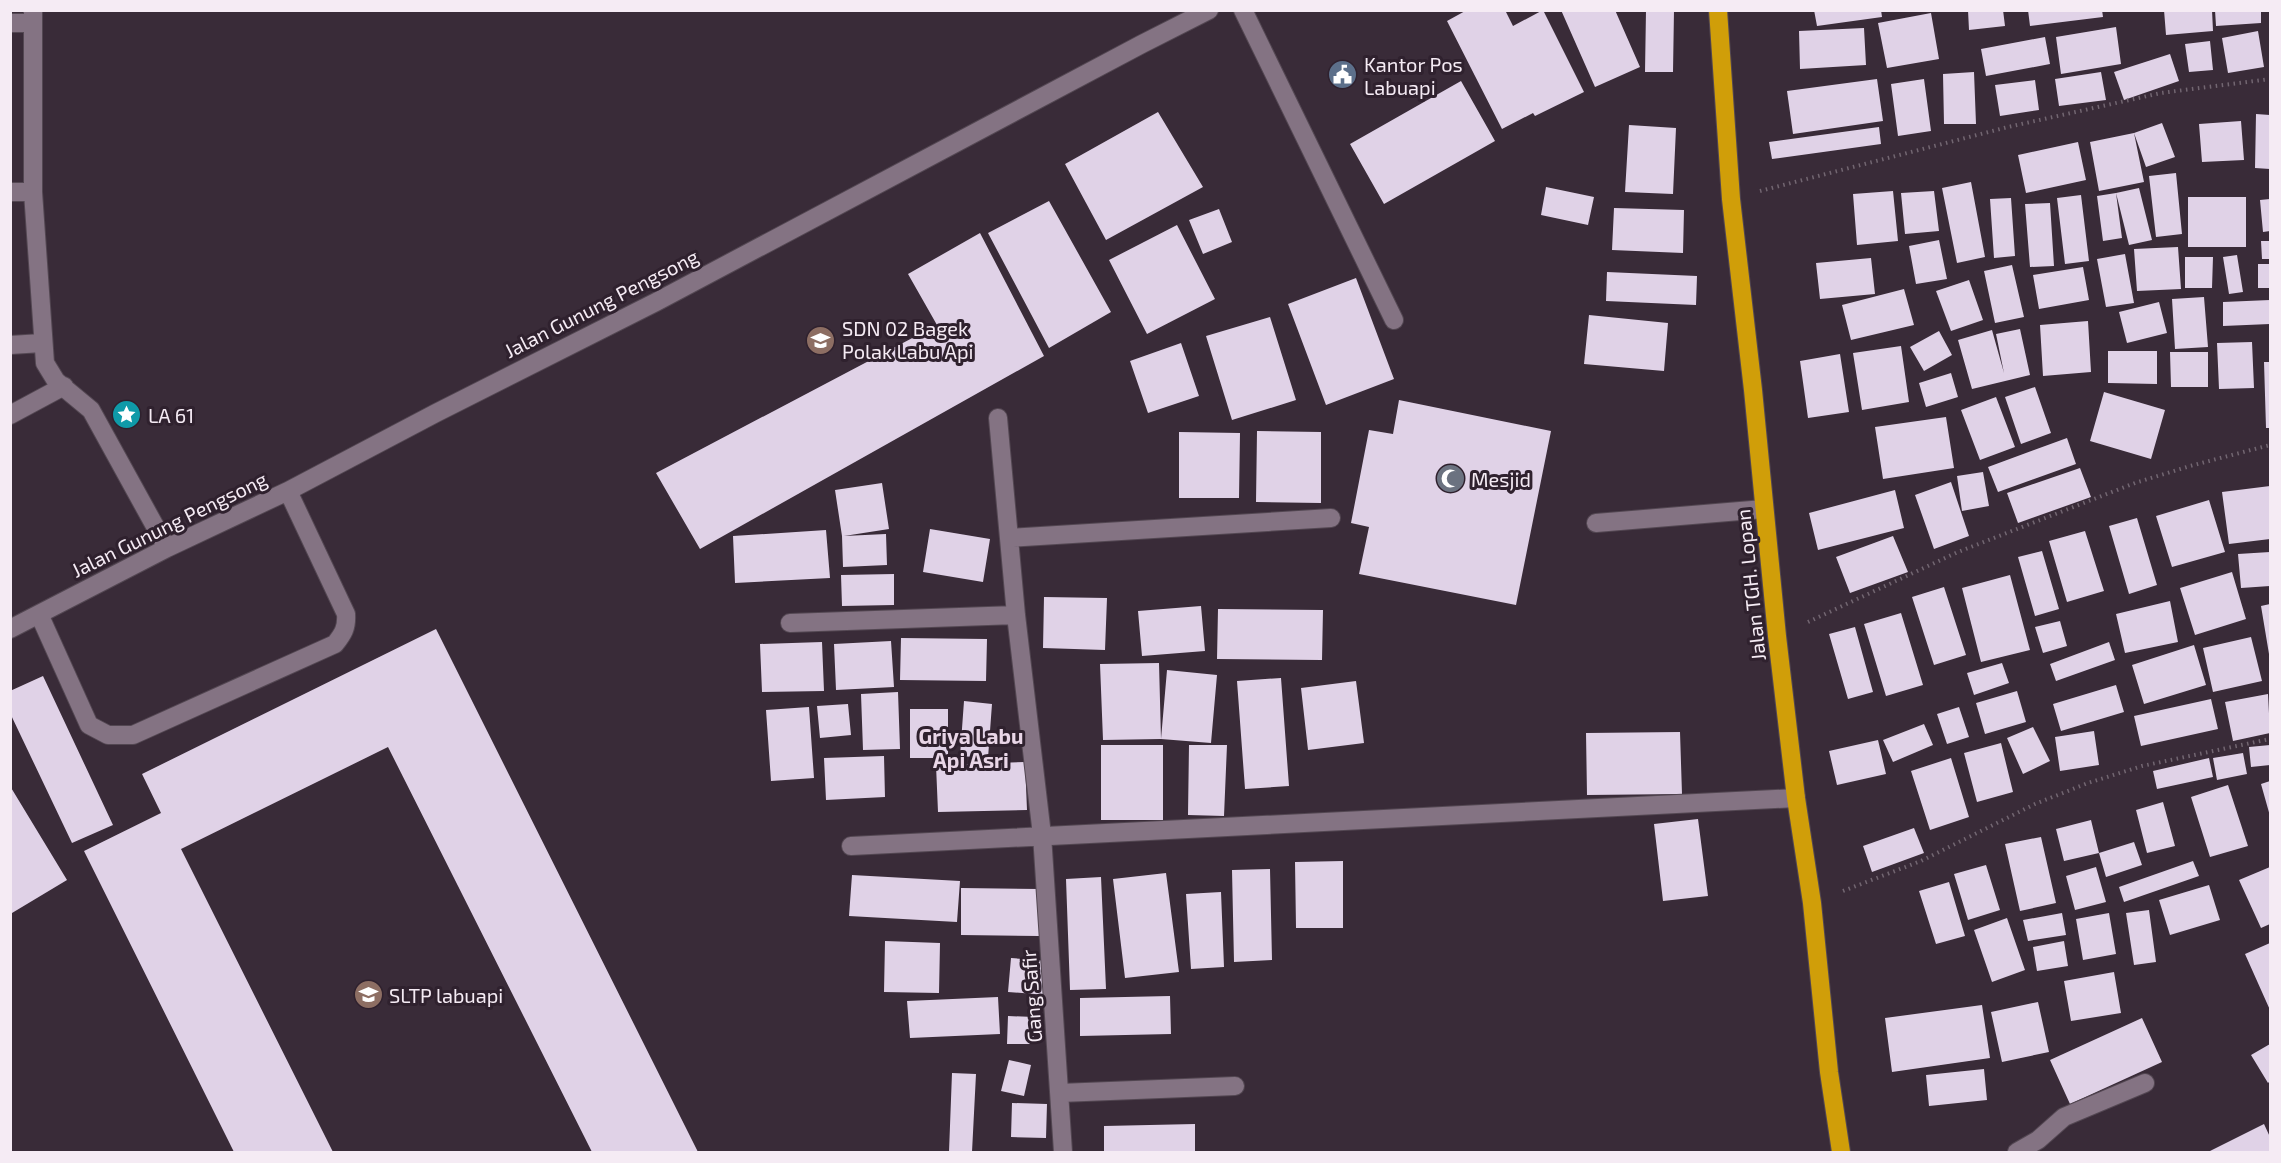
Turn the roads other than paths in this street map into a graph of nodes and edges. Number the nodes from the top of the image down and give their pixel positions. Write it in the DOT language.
graph roads {
  1 [pos="1209,10"];
  2 [pos="1243,10"];
  3 [pos="1718,10"];
  4 [pos="33,17"];
  5 [pos="10,23"];
  6 [pos="10,192"];
  7 [pos="33,192"];
  8 [pos="1394,320"];
  9 [pos="42,343"];
  10 [pos="10,345"];
  11 [pos="64,386"];
  12 [pos="10,415"];
  13 [pos="998,418"];
  14 [pos="288,491"];
  15 [pos="1764,509"];
  16 [pos="1331,518"];
  17 [pos="1596,523"];
  18 [pos="1009,538"];
  19 [pos="167,548"];
  20 [pos="39,614"];
  21 [pos="1016,615"];
  22 [pos="790,623"];
  23 [pos="10,629"];
  24 [pos="1796,798"];
  25 [pos="1042,836"];
  26 [pos="851,846"];
  27 [pos="2145,1083"];
  28 [pos="1235,1086"];
  29 [pos="1060,1093"];
  30 [pos="1063,1152"];
  31 [pos="1841,1152"];
  32 [pos="2017,1152"];
  1 -- 14 [label="street, Jalan Gunung Pengsong"];
  2 -- 8 [label="street"];
  3 -- 15 [label="highway, Jalan TGH. Lopan"];
  4 -- 5 [label="street"];
  4 -- 7 [label="street"];
  6 -- 7 [label="street"];
  7 -- 9 [label="street"];
  9 -- 10 [label="street"];
  9 -- 11 [label="street"];
  11 -- 12 [label="street"];
  11 -- 19 [label="street"];
  13 -- 18 [label="street, Gang Safir"];
  14 -- 19 [label="street, Jalan Gunung Pengsong"];
  14 -- 20 [label="street"];
  15 -- 17 [label="street"];
  15 -- 24 [label="highway, Jalan TGH. Lopan"];
  16 -- 18 [label="street"];
  18 -- 21 [label="street, Gang Safir"];
  19 -- 20 [label="street, Jalan Gunung Pengsong"];
  20 -- 23 [label="street, Jalan Gunung Pengsong"];
  21 -- 22 [label="street"];
  21 -- 25 [label="street, Gang Safir"];
  24 -- 25 [label="street"];
  24 -- 31 [label="highway, Jalan TGH. Lopan"];
  25 -- 26 [label="street"];
  25 -- 29 [label="street, Gang Safir"];
  27 -- 32 [label="street"];
  28 -- 29 [label="street"];
  29 -- 30 [label="street, Gang Safir"];
}
